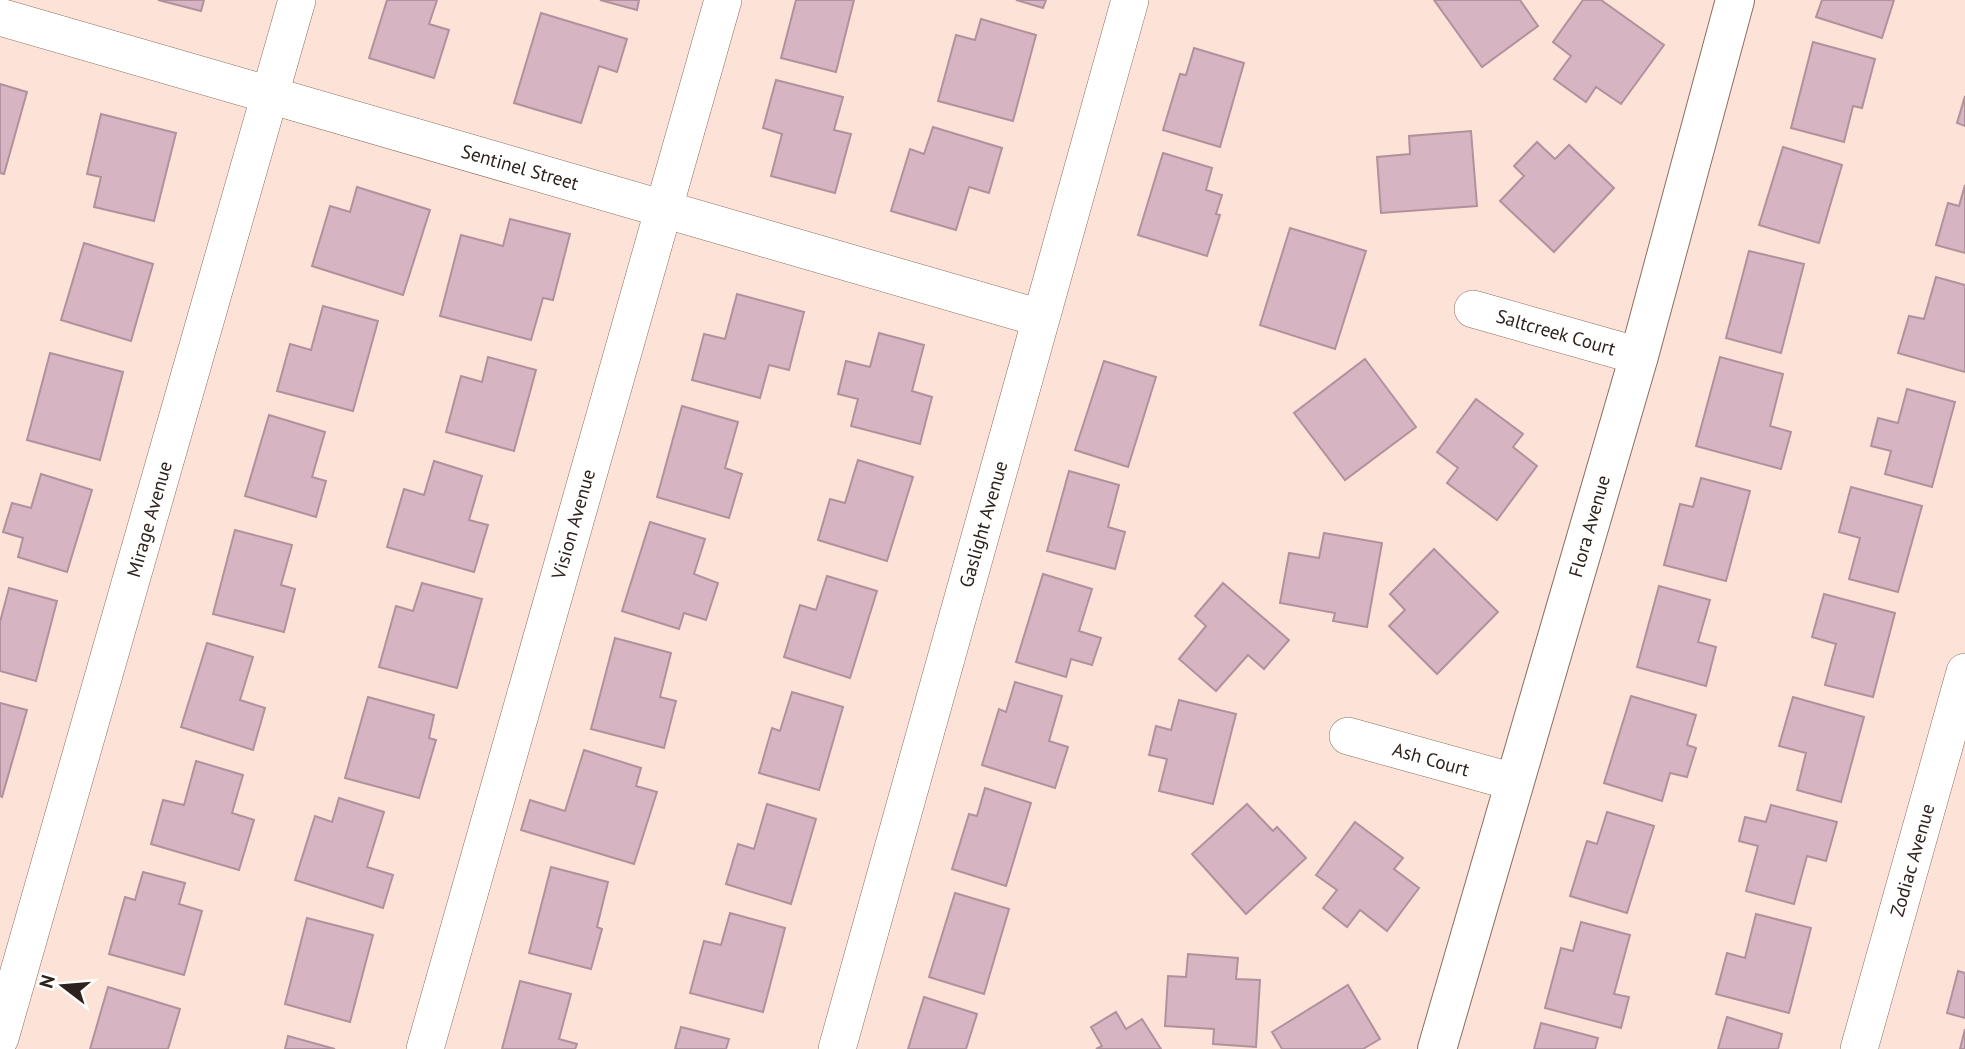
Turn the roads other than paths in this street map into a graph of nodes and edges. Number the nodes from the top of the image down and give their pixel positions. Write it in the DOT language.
graph roads {
  1 [pos="298,0"];
  2 [pos="723,0"];
  3 [pos="1130,0"];
  4 [pos="1735,0"];
  5 [pos="0,17"];
  6 [pos="271,95"];
  7 [pos="663,208"];
  8 [pos="1473,309"];
  9 [pos="1040,318"];
  10 [pos="1639,356"];
  11 [pos="1965,672"];
  12 [pos="1349,736"];
  13 [pos="1514,782"];
  14 [pos="0,1038"];
  15 [pos="425,1049"];
  16 [pos="837,1049"];
  17 [pos="1437,1049"];
  18 [pos="1859,1049"];
  1 -- 6 [label="street, Mirage Avenue"];
  2 -- 7 [label="street, Vision Avenue"];
  3 -- 9 [label="street, Gaslight Avenue"];
  4 -- 10 [label="street, Flora Avenue"];
  5 -- 6 [label="street, Sentinel Street"];
  6 -- 7 [label="street, Sentinel Street"];
  6 -- 14 [label="street, Mirage Avenue"];
  7 -- 9 [label="street, Sentinel Street"];
  7 -- 15 [label="street, Vision Avenue"];
  8 -- 10 [label="street, Saltcreek Court"];
  9 -- 16 [label="street, Gaslight Avenue"];
  10 -- 13 [label="street, Flora Avenue"];
  11 -- 18 [label="street, Zodiac Avenue"];
  12 -- 13 [label="street, Ash Court"];
  13 -- 17 [label="street, Flora Avenue"];
}
